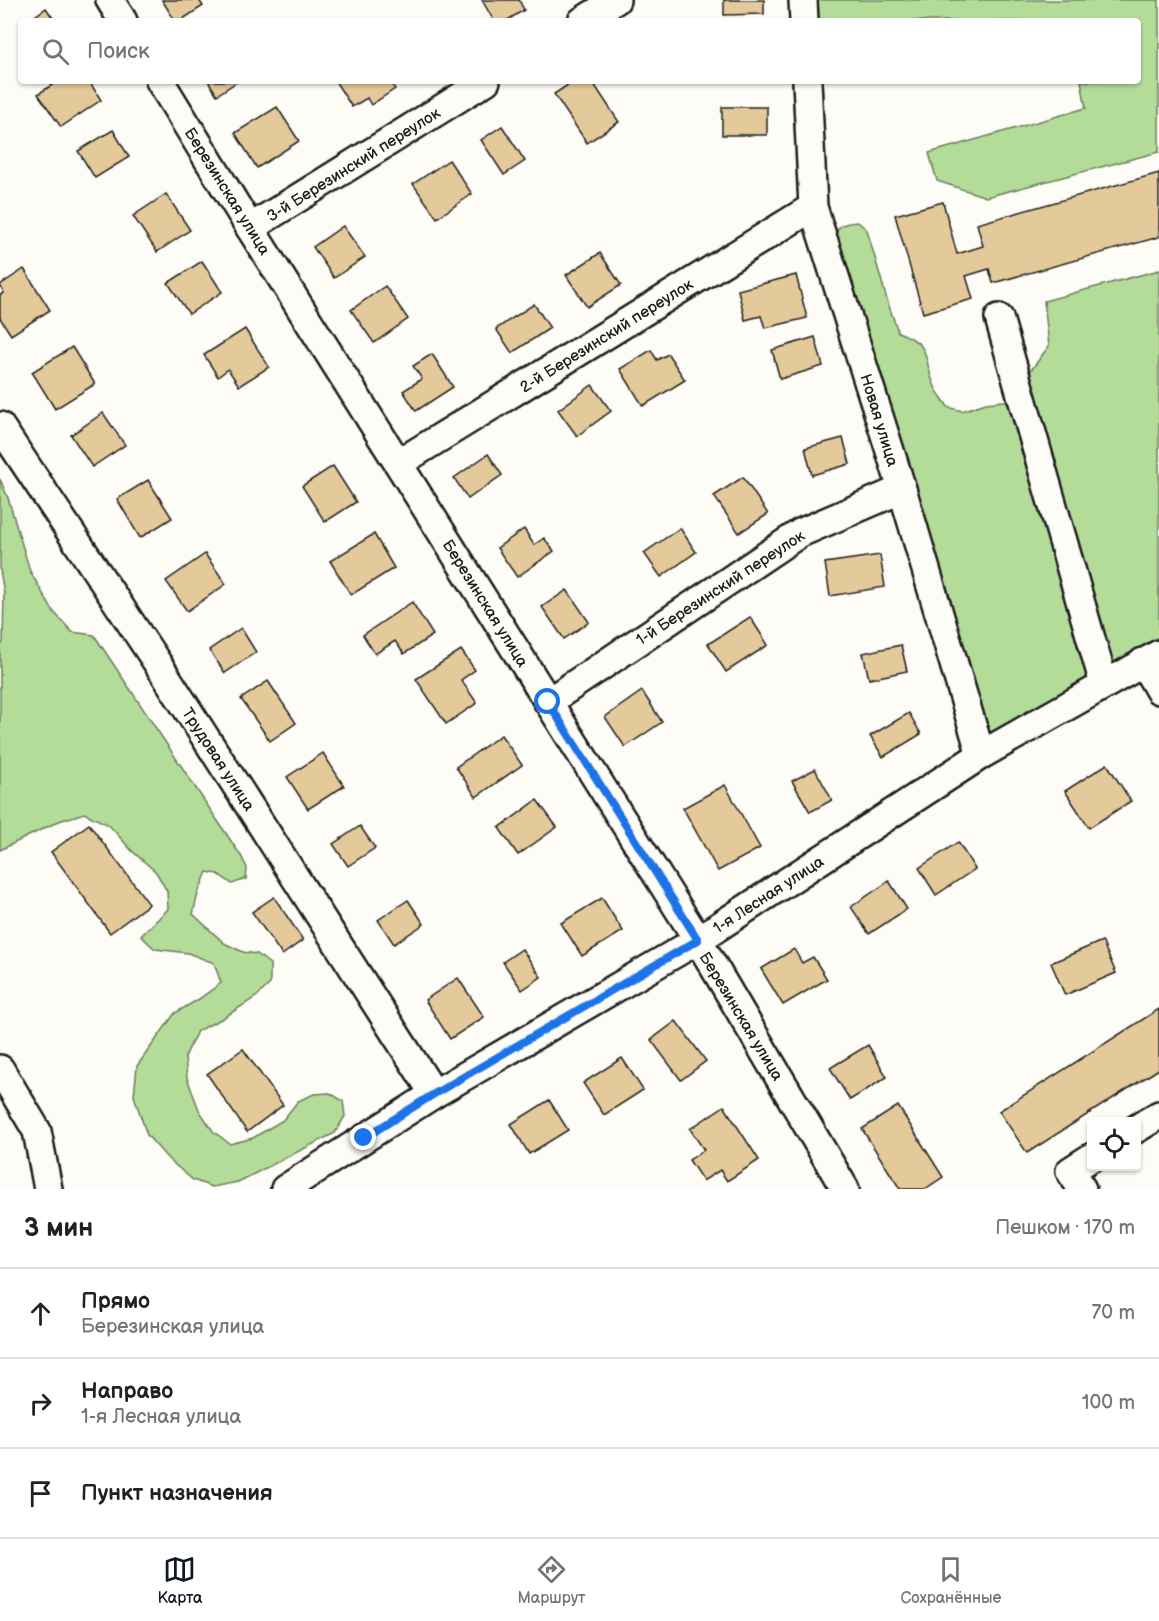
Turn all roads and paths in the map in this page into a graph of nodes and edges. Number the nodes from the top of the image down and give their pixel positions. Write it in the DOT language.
graph roads {
  1 [pos="110,0"];
  2 [pos="616,0"];
  3 [pos="803,0"];
  4 [pos="121,18"];
  5 [pos="587,18"];
  6 [pos="804,18"];
  7 [pos="162,84"];
  8 [pos="481,84"];
  9 [pos="807,84"];
  10 [pos="813,207"];
  11 [pos="250,228"];
  12 [pos="999,318"];
  13 [pos="0,426"];
  14 [pos="399,464"];
  15 [pos="902,489"];
  16 [pos="1151,658"];
  17 [pos="1104,684"];
  18 [pos="1159,690"];
  19 [pos="548,702"];
  20 [pos="981,755"];
  21 [pos="698,940"];
  22 [pos="0,1069"];
  23 [pos="434,1094"];
  24 [pos="1159,1115"];
  25 [pos="1141,1126"];
  26 [pos="1087,1160"];
  27 [pos="48,1189"];
  28 [pos="285,1189"];
  29 [pos="845,1189"];
  30 [pos="1082,1189"];
  1 -- 4 [label="street"];
  2 -- 5 [label="street"];
  3 -- 6 [label="street"];
  7 -- 11 [label="street, Березинская улица"];
  8 -- 11 [label="street, 3-й Березинский переулок"];
  9 -- 10 [label="street, Новая улица"];
  10 -- 14 [label="street, 2-й Березинский переулок"];
  10 -- 15 [label="street, Новая улица"];
  11 -- 14 [label="street, Березинская улица"];
  12 -- 17 [label="street"];
  13 -- 23 [label="street, Трудовая улица"];
  14 -- 19 [label="street, Березинская улица"];
  15 -- 19 [label="street, 1-й Березинский переулок"];
  15 -- 20 [label="street, Новая улица"];
  16 -- 17 [label="street, 1-я Лесная улица"];
  16 -- 18 [label="street"];
  17 -- 20 [label="street, 1-я Лесная улица"];
  19 -- 21 [label="street, Березинская улица"];
  20 -- 21 [label="street, 1-я Лесная улица"];
  21 -- 23 [label="street, 1-я Лесная улица"];
  21 -- 29 [label="street, Березинская улица"];
  22 -- 27 [label="street"];
  23 -- 28 [label="street, 1-я Лесная улица"];
  24 -- 25 [label="street"];
  26 -- 30 [label="street"];
}
